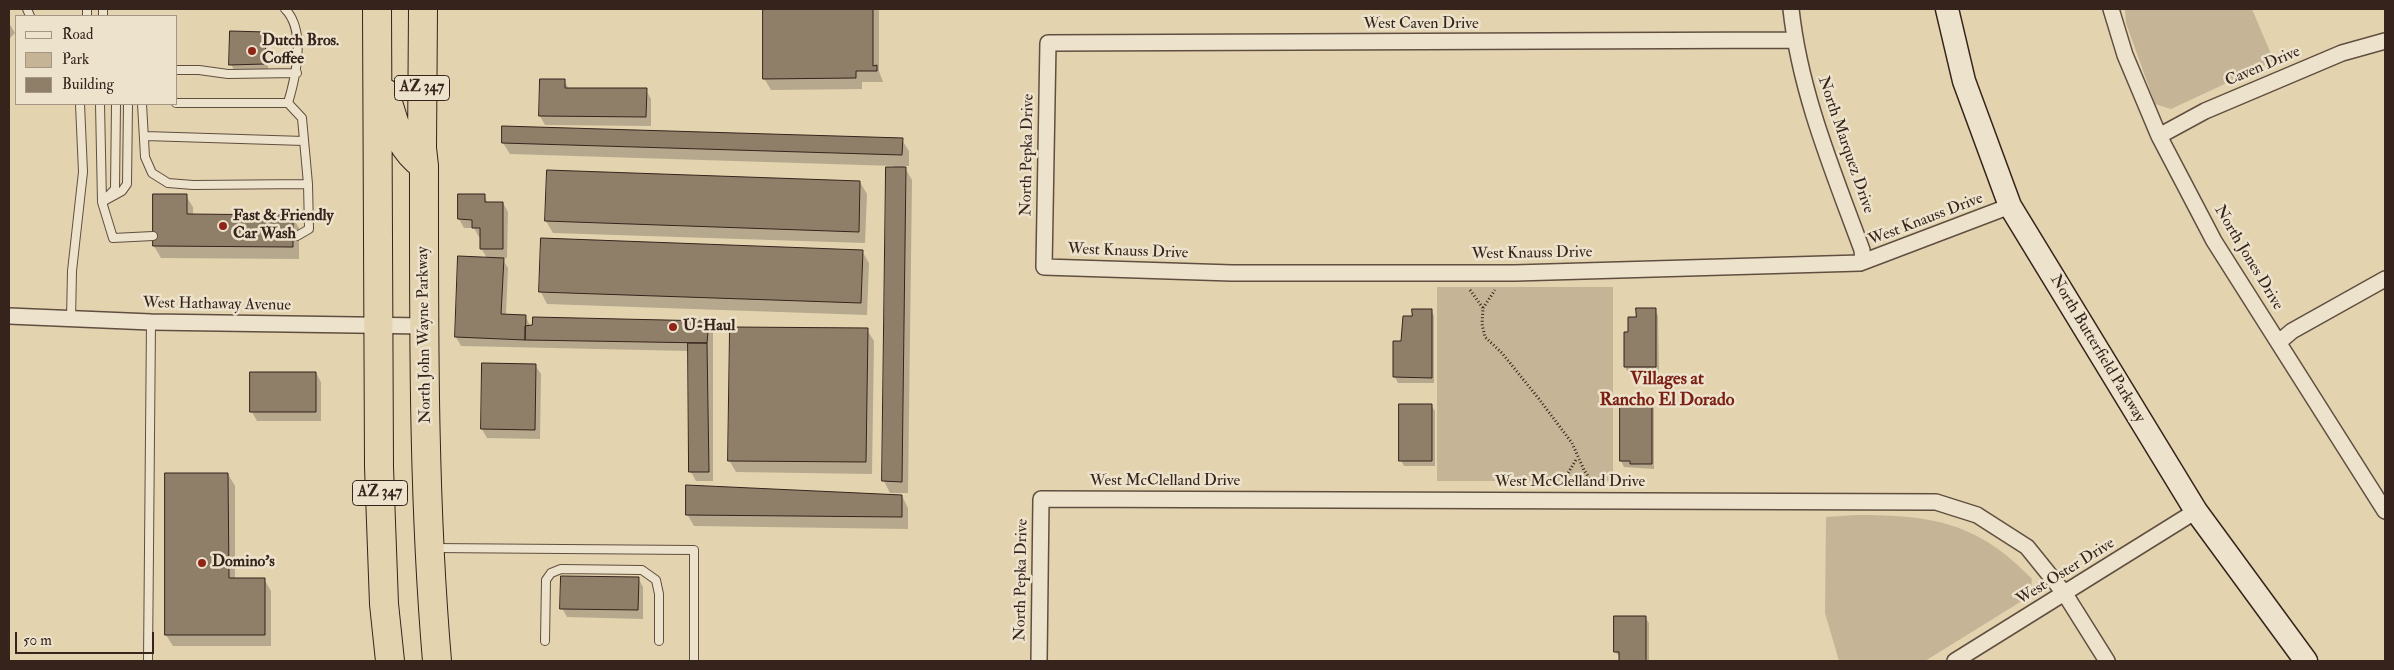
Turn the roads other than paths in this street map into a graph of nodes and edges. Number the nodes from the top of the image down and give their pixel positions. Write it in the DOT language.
graph roads {
  1 [pos="285,9"];
  2 [pos="377,9"];
  3 [pos="423,9"];
  4 [pos="1790,9"];
  5 [pos="2111,9"];
  6 [pos="1952,10"];
  7 [pos="1794,40"];
  8 [pos="2385,41"];
  9 [pos="1048,42"];
  10 [pos="377,68"];
  11 [pos="178,70"];
  12 [pos="297,73"];
  13 [pos="178,103"];
  14 [pos="288,103"];
  15 [pos="80,105"];
  16 [pos="100,105"];
  17 [pos="116,105"];
  18 [pos="128,105"];
  19 [pos="142,105"];
  20 [pos="145,136"];
  21 [pos="2159,136"];
  22 [pos="304,141"];
  23 [pos="424,166"];
  24 [pos="308,184"];
  25 [pos="102,202"];
  26 [pos="2010,206"];
  27 [pos="153,236"];
  28 [pos="293,236"];
  29 [pos="1863,262"];
  30 [pos="1044,267"];
  31 [pos="2385,279"];
  32 [pos="9,316"];
  33 [pos="71,320"];
  34 [pos="151,322"];
  35 [pos="377,325"];
  36 [pos="424,326"];
  37 [pos="2279,342"];
  38 [pos="378,436"];
  39 [pos="1041,500"];
  40 [pos="2196,510"];
  41 [pos="2385,511"];
  42 [pos="429,548"];
  43 [pos="2065,594"];
  44 [pos="545,641"];
  45 [pos="659,641"];
  46 [pos="148,661"];
  47 [pos="373,661"];
  48 [pos="390,661"];
  49 [pos="438,661"];
  50 [pos="694,661"];
  51 [pos="1039,661"];
  52 [pos="1955,661"];
  53 [pos="2107,661"];
  54 [pos="2306,661"];
  1 -- 12 [label="lane"];
  2 -- 10 [label="highway, AZ 347"];
  3 -- 23 [label="highway, North John Wayne Parkway / AZ 347"];
  4 -- 7 [label="street, North Marquez Drive"];
  5 -- 21 [label="street, North Jones Drive"];
  6 -- 26 [label="street, North Butterfield Parkway"];
  7 -- 9 [label="street, West Caven Drive"];
  7 -- 29 [label="street, North Marquez Drive"];
  8 -- 21 [label="street, Caven Drive"];
  9 -- 30 [label="street, North Pepka Drive"];
  10 -- 23 [label="highway"];
  10 -- 35 [label="highway, AZ 347"];
  11 -- 12 [label="lane"];
  12 -- 14 [label="lane"];
  13 -- 14 [label="lane"];
  14 -- 22 [label="lane"];
  15 -- 33 [label="lane"];
  16 -- 25 [label="lane"];
  17 -- 25 [label="lane"];
  18 -- 25 [label="lane"];
  19 -- 20 [label="lane"];
  20 -- 22 [label="lane"];
  20 -- 24 [label="lane"];
  21 -- 37 [label="street, North Jones Drive"];
  22 -- 24 [label="lane"];
  23 -- 36 [label="highway, North John Wayne Parkway / AZ 347"];
  24 -- 28 [label="lane"];
  25 -- 27 [label="lane"];
  26 -- 29 [label="street, West Knauss Drive"];
  26 -- 40 [label="street, North Butterfield Parkway"];
  29 -- 30 [label="street, West Knauss Drive"];
  31 -- 37 [label="street"];
  32 -- 33 [label="street, West Hathaway Avenue"];
  33 -- 34 [label="street, West Hathaway Avenue"];
  34 -- 35 [label="street, West Hathaway Avenue"];
  34 -- 46 [label="lane"];
  35 -- 36 [label="street, West Hathaway Avenue"];
  35 -- 38 [label="highway, AZ 347"];
  36 -- 42 [label="highway, North John Wayne Parkway / AZ 347"];
  37 -- 41 [label="street, North Jones Drive"];
  38 -- 47 [label="highway"];
  38 -- 48 [label="highway, AZ 347"];
  39 -- 43 [label="street, West McClelland Drive"];
  39 -- 51 [label="street, North Pepka Drive"];
  40 -- 43 [label="street, West Oster Drive"];
  40 -- 54 [label="street, North Butterfield Parkway"];
  42 -- 49 [label="highway, North John Wayne Parkway / AZ 347"];
  42 -- 50 [label="lane"];
  43 -- 52 [label="street, West Oster Drive"];
  43 -- 53 [label="street, West McClelland Drive"];
  44 -- 45 [label="lane"];
}
